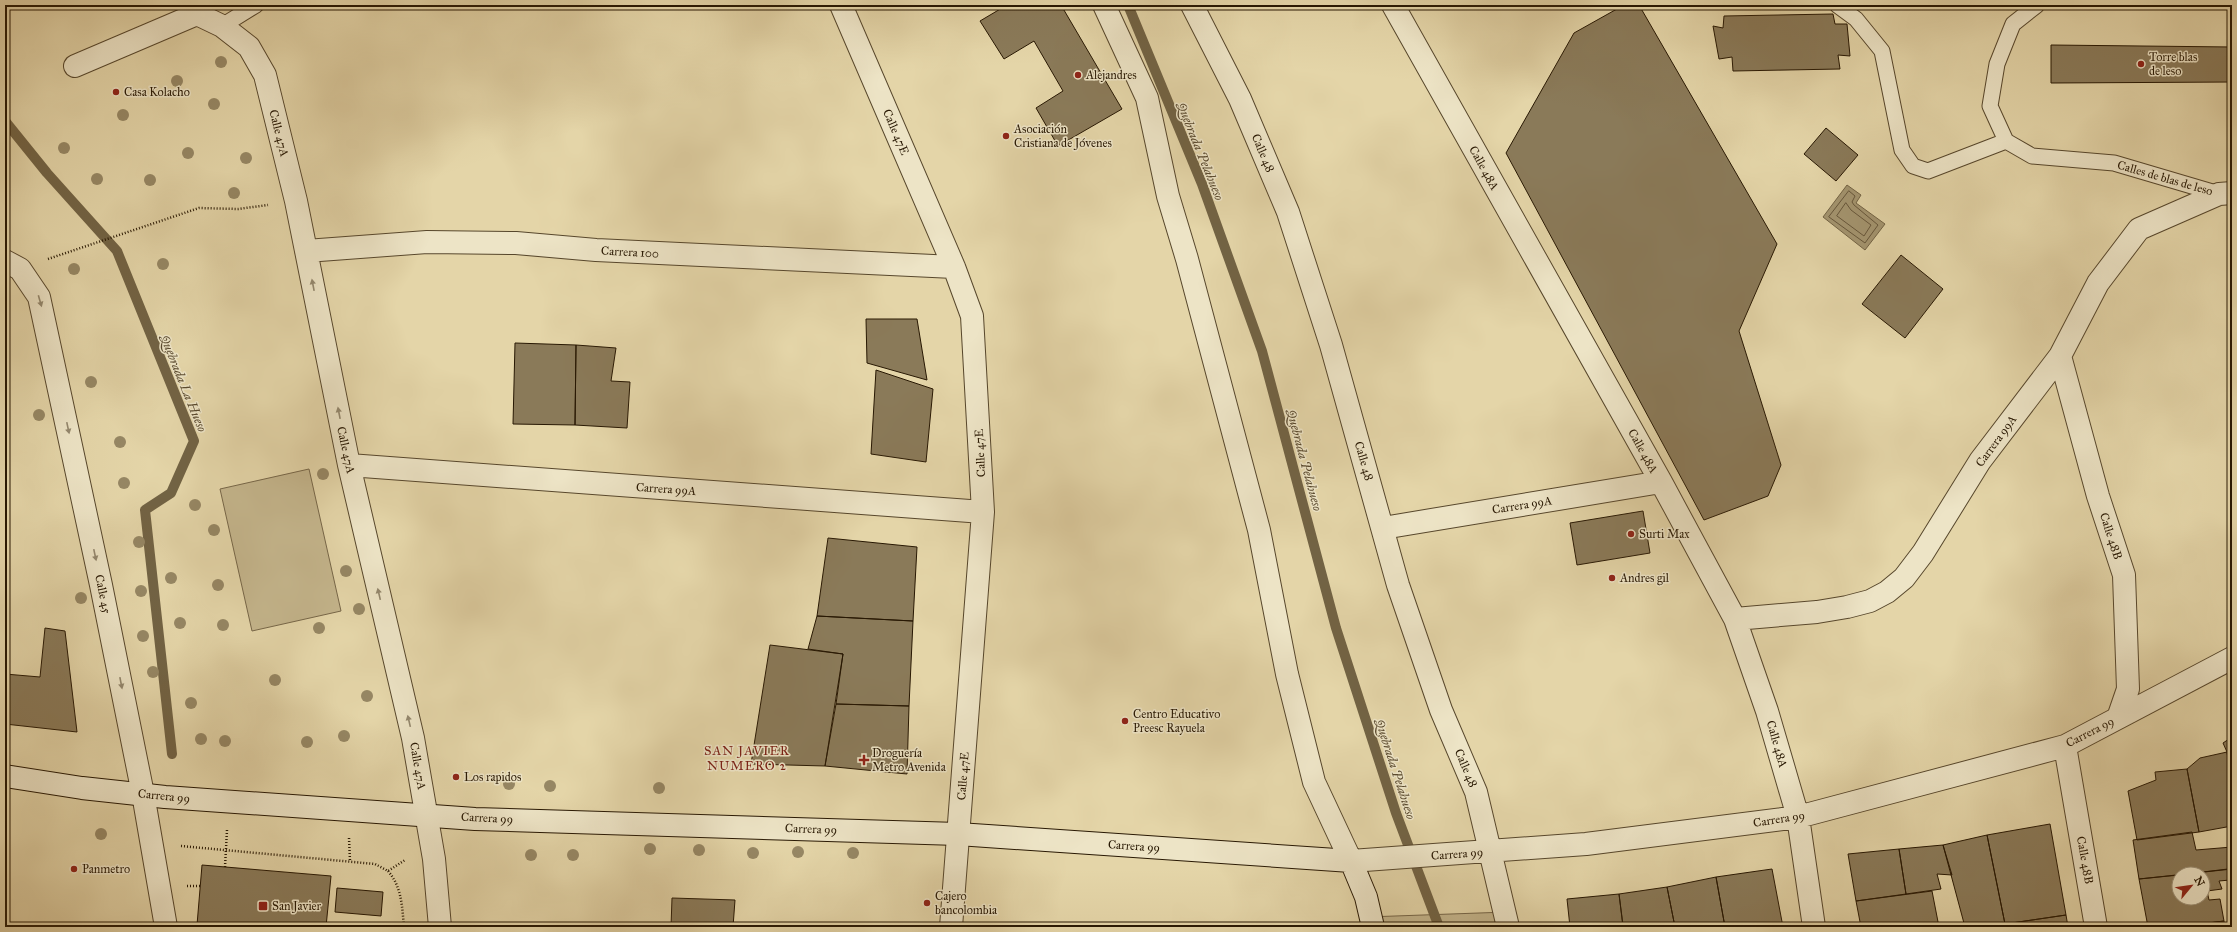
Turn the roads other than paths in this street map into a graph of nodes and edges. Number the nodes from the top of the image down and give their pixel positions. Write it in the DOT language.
graph roads {
  1 [pos="256,5"];
  2 [pos="1104,5"];
  3 [pos="1192,5"];
  4 [pos="1393,5"];
  5 [pos="1837,5"];
  6 [pos="2036,5"];
  7 [pos="847,7"];
  8 [pos="195,9"];
  9 [pos="222,26"];
  10 [pos="75,66"];
  11 [pos="2006,141"];
  12 [pos="2226,194"];
  13 [pos="306,251"];
  14 [pos="12,265"];
  15 [pos="954,267"];
  16 [pos="2060,356"];
  17 [pos="349,465"];
  18 [pos="1661,482"];
  19 [pos="983,512"];
  20 [pos="1383,528"];
  21 [pos="1735,619"];
  22 [pos="2232,658"];
  23 [pos="2118,718"];
  24 [pos="2065,746"];
  25 [pos="5,776"];
  26 [pos="143,794"];
  27 [pos="426,814"];
  28 [pos="1798,817"];
  29 [pos="958,834"];
  30 [pos="1491,852"];
  31 [pos="1360,862"];
  32 [pos="166,927"];
  33 [pos="440,927"];
  34 [pos="951,927"];
  35 [pos="1373,927"];
  36 [pos="1508,927"];
  37 [pos="1814,927"];
  38 [pos="2096,927"];
  1 -- 9 [label="lane"];
  2 -- 31 [label="street"];
  3 -- 20 [label="street, Calle 48"];
  4 -- 18 [label="street, Calle 48A"];
  5 -- 11 [label="lane"];
  6 -- 11 [label="lane"];
  7 -- 15 [label="street, Calle 47E"];
  8 -- 9 [label="street, Calle 47A"];
  8 -- 10 [label="street"];
  9 -- 13 [label="street, Calle 47A"];
  11 -- 12 [label="lane, Calles de blas de leso"];
  12 -- 16 [label="street, Carrera 99A"];
  13 -- 15 [label="street, Carrera 100"];
  17 -- 13 [label="street, Calle 47A, one-way"];
  14 -- 26 [label="street, Calle 45, one-way"];
  15 -- 19 [label="street, Calle 47E"];
  16 -- 21 [label="street, Carrera 99A"];
  16 -- 23 [label="street, Calle 48B"];
  17 -- 19 [label="street, Carrera 99A"];
  27 -- 17 [label="street, Calle 47A, one-way"];
  18 -- 20 [label="street, Carrera 99A"];
  18 -- 21 [label="street, Calle 48A"];
  19 -- 29 [label="street, Calle 47E"];
  20 -- 30 [label="street, Calle 48"];
  21 -- 28 [label="street, Calle 48A"];
  22 -- 23 [label="street, Carrera 99"];
  23 -- 24 [label="street, Carrera 99"];
  24 -- 28 [label="street, Carrera 99"];
  24 -- 38 [label="street, Calle 48B"];
  25 -- 26 [label="street, Carrera 99"];
  26 -- 27 [label="street, Carrera 99"];
  26 -- 32 [label="street, Calle 45"];
  27 -- 29 [label="street, Carrera 99"];
  27 -- 33 [label="street, Calle 47A"];
  28 -- 30 [label="street, Carrera 99"];
  28 -- 37 [label="street, Calle 48A"];
  29 -- 31 [label="street, Carrera 99"];
  29 -- 34 [label="street, Calle 47E"];
  30 -- 31 [label="street, Carrera 99"];
  30 -- 36 [label="street, Calle 48"];
  31 -- 35 [label="street"];
}
